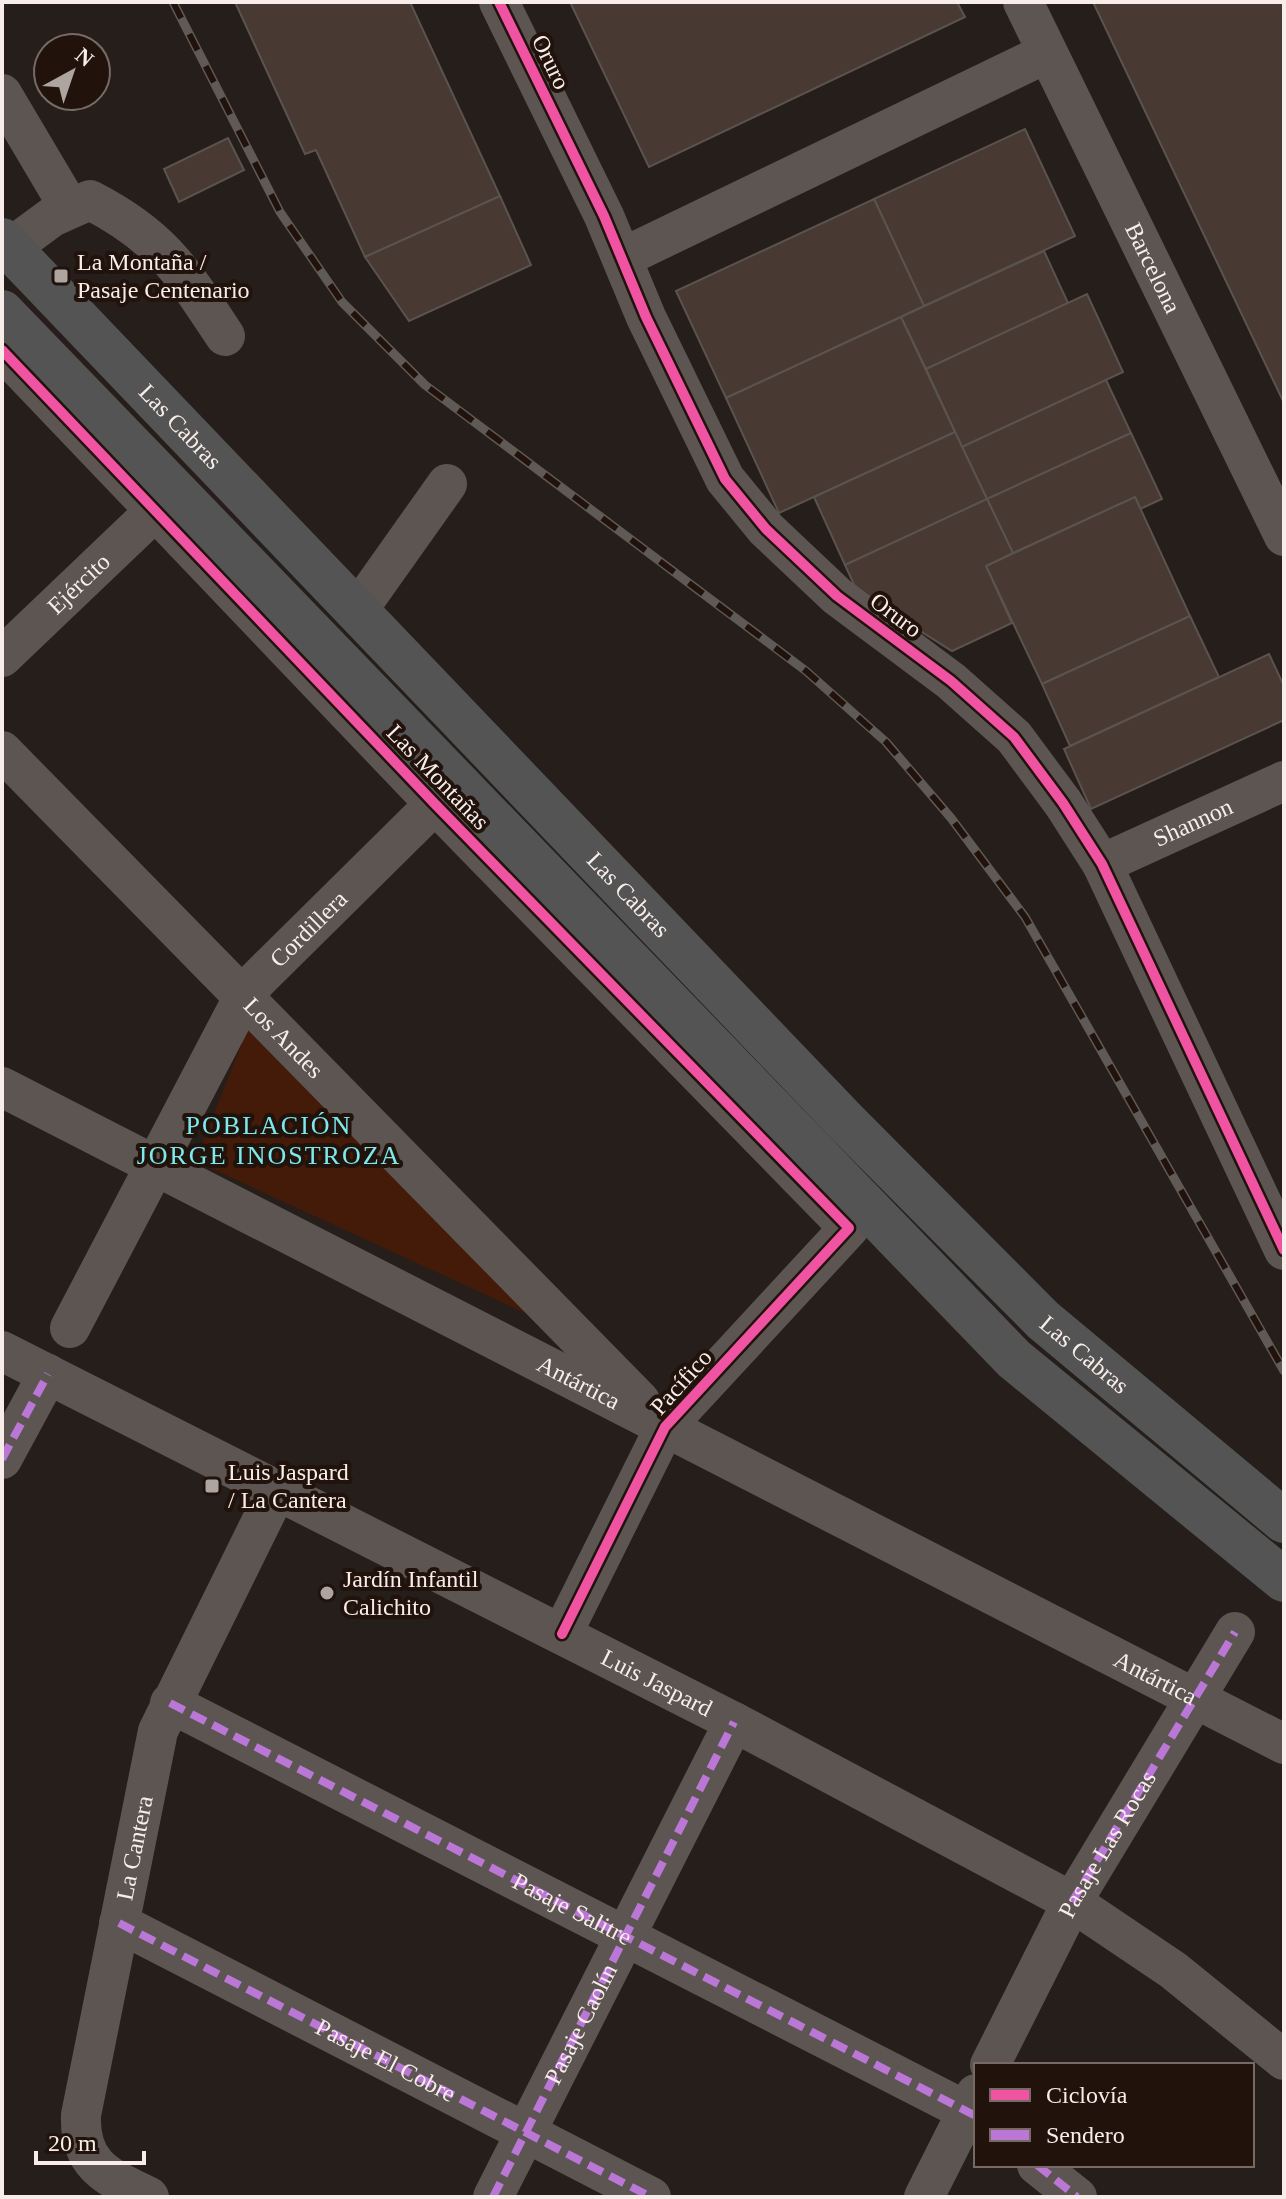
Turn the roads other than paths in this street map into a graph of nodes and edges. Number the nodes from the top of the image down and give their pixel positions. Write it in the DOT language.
graph roads {
  1 [pos="499,2"];
  2 [pos="1023,2"];
  3 [pos="1047,53"];
  4 [pos="2,94"];
  5 [pos="69,207"];
  6 [pos="6,244"];
  7 [pos="622,258"];
  8 [pos="2,312"];
  9 [pos="225,336"];
  10 [pos="2,350"];
  11 [pos="447,484"];
  12 [pos="155,511"];
  13 [pos="1284,536"];
  14 [pos="357,611"];
  15 [pos="2,657"];
  16 [pos="2,751"];
  17 [pos="1284,781"];
  18 [pos="435,804"];
  19 [pos="1102,864"];
  20 [pos="243,998"];
  21 [pos="2,1087"];
  22 [pos="155,1166"];
  23 [pos="849,1228"];
  24 [pos="1284,1250"];
  25 [pos="70,1328"];
  26 [pos="2,1351"];
  27 [pos="48,1374"];
  28 [pos="665,1427"];
  29 [pos="2,1459"];
  30 [pos="278,1488"];
  31 [pos="1284,1521"];
  32 [pos="1284,1580"];
  33 [pos="1235,1632"];
  34 [pos="562,1634"];
  35 [pos="1195,1698"];
  36 [pos="170,1703"];
  37 [pos="734,1722"];
  38 [pos="1284,1744"];
  39 [pos="1072,1902"];
  40 [pos="119,1923"];
  41 [pos="625,1935"];
  42 [pos="1284,2060"];
  43 [pos="991,2063"];
  44 [pos="973,2107"];
  45 [pos="526,2132"];
  46 [pos="1040,2167"];
  47 [pos="149,2197"];
  48 [pos="493,2197"];
  49 [pos="651,2197"];
  50 [pos="924,2197"];
  51 [pos="1077,2197"];
  1 -- 7 [label="street, Oruro"];
  2 -- 3 [label="street, Barcelona"];
  3 -- 7 [label="street"];
  3 -- 13 [label="street, Barcelona"];
  4 -- 5 [label="street"];
  5 -- 6 [label="street"];
  5 -- 9 [label="street"];
  6 -- 14 [label="main road, Las Cabras"];
  7 -- 19 [label="street, Oruro"];
  8 -- 32 [label="main road, Las Cabras"];
  10 -- 12 [label="street, Las Montañas"];
  11 -- 14 [label="street"];
  12 -- 15 [label="street, Ejército"];
  12 -- 18 [label="street, Las Montañas"];
  14 -- 31 [label="main road, Las Cabras"];
  16 -- 20 [label="street, Los Andes"];
  17 -- 19 [label="street, Shannon"];
  18 -- 20 [label="street, Cordillera"];
  18 -- 23 [label="street, Las Montañas"];
  19 -- 24 [label="street, Oruro"];
  20 -- 22 [label="street, Cordillera"];
  20 -- 28 [label="street, Los Andes"];
  21 -- 22 [label="street, Antártica"];
  22 -- 25 [label="street, Cordillera"];
  22 -- 28 [label="street, Antártica"];
  23 -- 28 [label="street, Pacífico"];
  26 -- 27 [label="street, Luis Jaspard"];
  27 -- 29 [label="street"];
  27 -- 30 [label="street, Luis Jaspard"];
  28 -- 34 [label="street, Pacífico"];
  28 -- 35 [label="street, Antártica"];
  30 -- 34 [label="street, Luis Jaspard"];
  30 -- 36 [label="street, La Cantera"];
  33 -- 35 [label="street, Pasaje Las Rocas"];
  34 -- 37 [label="street, Luis Jaspard"];
  35 -- 38 [label="street, Antártica"];
  35 -- 39 [label="street, Pasaje Las Rocas"];
  36 -- 40 [label="street, La Cantera"];
  36 -- 41 [label="street, Pasaje Salitre"];
  37 -- 39 [label="street, Luis Jaspard"];
  37 -- 41 [label="street, Pasaje Caolín"];
  39 -- 42 [label="street, Luis Jaspard"];
  39 -- 43 [label="street, Pasaje Las Rocas"];
  40 -- 45 [label="street, Pasaje El Cobre"];
  40 -- 47 [label="street, La Cantera"];
  41 -- 44 [label="street, Pasaje Salitre"];
  41 -- 45 [label="street, Pasaje Caolín"];
  44 -- 50 [label="street"];
  45 -- 48 [label="street, Pasaje Caolín"];
  45 -- 49 [label="street, Pasaje El Cobre"];
  46 -- 51 [label="street"];
}
